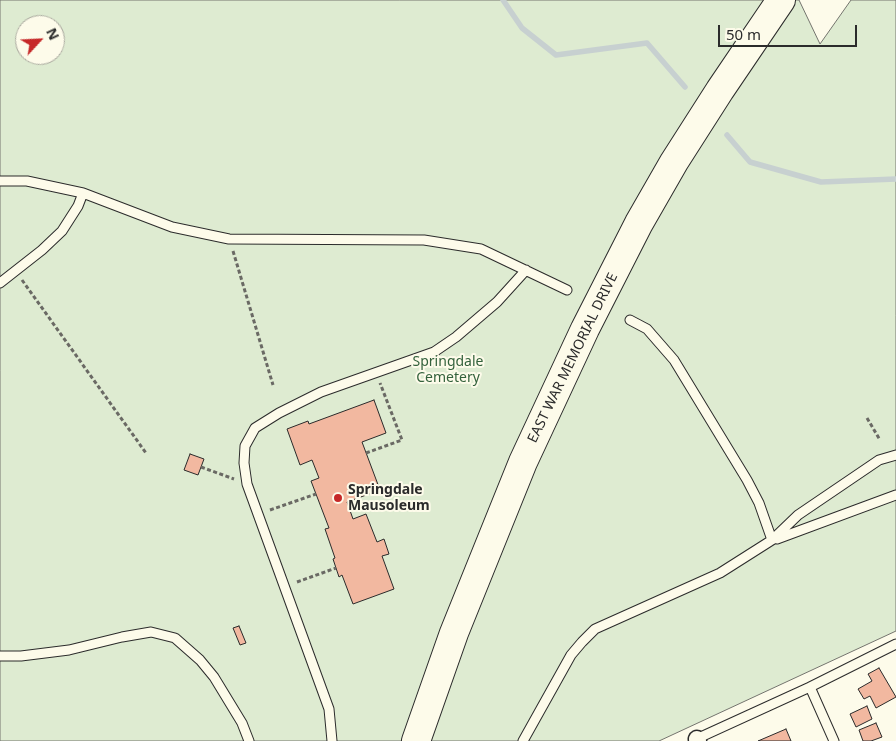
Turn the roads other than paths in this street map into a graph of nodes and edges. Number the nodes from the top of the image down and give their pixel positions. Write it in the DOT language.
graph roads {
  1 [pos="781,0"];
  2 [pos="0,181"];
  3 [pos="83,193"];
  4 [pos="526,270"];
  5 [pos="0,283"];
  6 [pos="567,290"];
  7 [pos="630,320"];
  8 [pos="896,455"];
  9 [pos="896,495"];
  10 [pos="772,540"];
  11 [pos="896,644"];
  12 [pos="0,656"];
  13 [pos="810,688"];
  14 [pos="695,740"];
  15 [pos="249,741"];
  16 [pos="332,741"];
  17 [pos="416,741"];
  18 [pos="523,741"];
  19 [pos="834,741"];
  1 -- 17 [label="highway, EAST WAR MEMORIAL DRIVE"];
  2 -- 3 [label="lane"];
  3 -- 4 [label="lane"];
  3 -- 5 [label="lane"];
  4 -- 6 [label="lane"];
  4 -- 16 [label="lane"];
  7 -- 10 [label="lane"];
  8 -- 10 [label="lane"];
  9 -- 10 [label="lane"];
  10 -- 18 [label="lane"];
  11 -- 13 [label="lane"];
  12 -- 15 [label="lane"];
  13 -- 14 [label="lane"];
  13 -- 19 [label="lane"];
}
